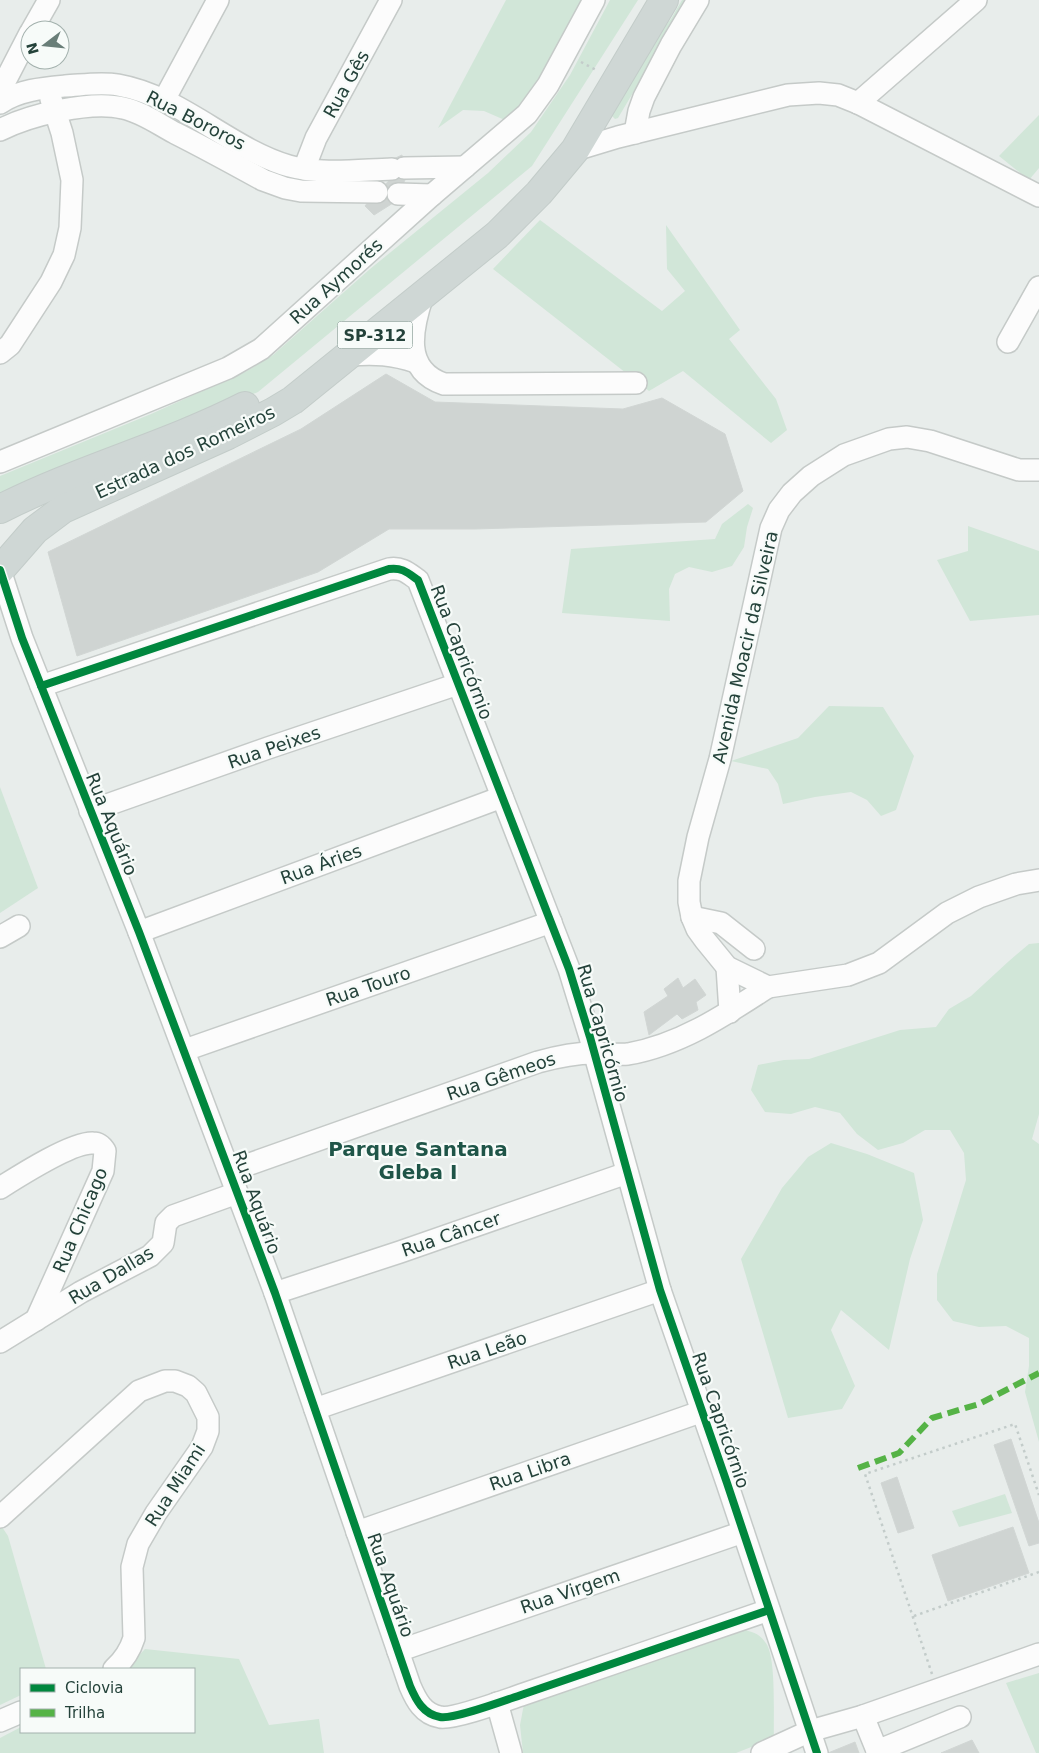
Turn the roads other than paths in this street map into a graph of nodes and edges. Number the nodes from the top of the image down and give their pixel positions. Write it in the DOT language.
graph roads {
  1 [pos="49,0"];
  2 [pos="218,0"];
  3 [pos="391,0"];
  4 [pos="594,0"];
  5 [pos="644,0"];
  6 [pos="664,0"];
  7 [pos="698,0"];
  8 [pos="976,0"];
  9 [pos="38,20"];
  10 [pos="20,52"];
  11 [pos="47,87"];
  12 [pos="5,96"];
  13 [pos="164,100"];
  14 [pos="858,103"];
  15 [pos="56,112"];
  16 [pos="598,113"];
  17 [pos="3,128"];
  18 [pos="627,135"];
  19 [pos="575,150"];
  20 [pos="465,167"];
  21 [pos="304,169"];
  22 [pos="432,195"];
  23 [pos="1039,196"];
  24 [pos="1039,286"];
  25 [pos="423,295"];
  26 [pos="1008,342"];
  27 [pos="0,353"];
  28 [pos="350,355"];
  29 [pos="416,362"];
  30 [pos="636,383"];
  31 [pos="0,462"];
  32 [pos="1039,470"];
  33 [pos="0,509"];
  34 [pos="0,569"];
  35 [pos="0,619"];
  36 [pos="22,638"];
  37 [pos="458,684"];
  38 [pos="41,686"];
  39 [pos="502,797"];
  40 [pos="90,811"];
  41 [pos="1039,880"];
  42 [pos="692,917"];
  43 [pos="552,922"];
  44 [pos="19,926"];
  45 [pos="139,932"];
  46 [pos="0,937"];
  47 [pos="754,949"];
  48 [pos="727,967"];
  49 [pos="768,987"];
  50 [pos="730,1012"];
  51 [pos="185,1050"];
  52 [pos="594,1053"];
  53 [pos="230,1171"];
  54 [pos="627,1173"];
  55 [pos="0,1188"];
  56 [pos="237,1192"];
  57 [pos="660,1290"];
  58 [pos="275,1293"];
  59 [pos="36,1320"];
  60 [pos="0,1342"];
  61 [pos="315,1410"];
  62 [pos="703,1411"];
  63 [pos="0,1517"];
  64 [pos="357,1532"];
  65 [pos="743,1532"];
  66 [pos="769,1610"];
  67 [pos="398,1650"];
  68 [pos="1039,1654"];
  69 [pos="115,1668"];
  70 [pos="497,1703"];
  71 [pos="20,1712"];
  72 [pos="863,1716"];
  73 [pos="960,1718"];
  74 [pos="0,1721"];
  75 [pos="810,1731"];
  76 [pos="877,1752"];
  77 [pos="511,1753"];
  78 [pos="762,1753"];
  79 [pos="818,1753"];
  1 -- 9 [label="street"];
  2 -- 13 [label="street"];
  3 -- 21 [label="street, Rua Gês"];
  4 -- 20 [label="street, Rua Aymorés"];
  5 -- 33 [label="main road, Estrada dos Romeiros / SP-312"];
  6 -- 16 [label="main road, Estrada dos Romeiros / SP-312"];
  7 -- 18 [label="street"];
  8 -- 14 [label="street"];
  10 -- 12 [label="street"];
  11 -- 12 [label="street, Rua Bororos"];
  11 -- 13 [label="street, Rua Bororos"];
  11 -- 15 [label="street"];
  12 -- 17 [label="street"];
  13 -- 21 [label="street, Rua Bororos"];
  14 -- 18 [label="street"];
  14 -- 23 [label="street"];
  15 -- 17 [label="street, Rua Bororos"];
  15 -- 22 [label="street, Rua Bororos"];
  15 -- 27 [label="street"];
  16 -- 18 [label="street"];
  16 -- 19 [label="main road, Estrada dos Romeiros / SP-312"];
  18 -- 19 [label="street"];
  19 -- 25 [label="main road, Estrada dos Romeiros / SP-312"];
  20 -- 21 [label="street, Rua Bororos"];
  20 -- 22 [label="street, Rua Aymorés"];
  22 -- 31 [label="street, Rua Aymorés"];
  24 -- 26 [label="street"];
  25 -- 28 [label="main road, Estrada dos Romeiros / SP-312"];
  25 -- 29 [label="street"];
  28 -- 29 [label="street"];
  28 -- 34 [label="main road, Estrada dos Romeiros / SP-312"];
  29 -- 30 [label="street"];
  32 -- 42 [label="street, Avenida Moacir da Silveira"];
  34 -- 36 [label="street, Rua Aquário"];
  35 -- 36 [label="street"];
  36 -- 38 [label="street, Rua Aquário"];
  37 -- 38 [label="street, Rua Capricórnio"];
  37 -- 39 [label="street, Rua Capricórnio"];
  37 -- 40 [label="street, Rua Peixes"];
  38 -- 40 [label="street, Rua Aquário"];
  39 -- 43 [label="street, Rua Capricórnio"];
  39 -- 45 [label="street, Rua Áries"];
  40 -- 45 [label="street, Rua Aquário"];
  41 -- 49 [label="street"];
  42 -- 47 [label="street"];
  42 -- 48 [label="street, Avenida Moacir da Silveira"];
  43 -- 51 [label="street, Rua Touro"];
  43 -- 52 [label="street, Rua Capricórnio"];
  44 -- 46 [label="street"];
  45 -- 51 [label="street, Rua Aquário"];
  48 -- 49 [label="street, Avenida Moacir da Silveira"];
  48 -- 50 [label="street"];
  49 -- 50 [label="street, Rua Gêmeos"];
  50 -- 52 [label="street, Rua Gêmeos"];
  51 -- 53 [label="street, Rua Aquário"];
  52 -- 53 [label="street, Rua Gêmeos"];
  52 -- 54 [label="street, Rua Capricórnio"];
  53 -- 56 [label="street, Rua Aquário"];
  54 -- 57 [label="street, Rua Capricórnio"];
  54 -- 58 [label="street, Rua Câncer"];
  55 -- 59 [label="street, Rua Chicago"];
  56 -- 58 [label="street, Rua Aquário"];
  56 -- 59 [label="street, Rua Dallas"];
  57 -- 61 [label="street, Rua Leão"];
  57 -- 62 [label="street, Rua Capricórnio"];
  58 -- 61 [label="street, Rua Aquário"];
  59 -- 60 [label="street, Rua Dallas"];
  61 -- 64 [label="street, Rua Aquário"];
  62 -- 64 [label="street, Rua Libra"];
  62 -- 65 [label="street, Rua Capricórnio"];
  63 -- 69 [label="street, Rua Miami"];
  64 -- 67 [label="street, Rua Aquário"];
  65 -- 66 [label="street, Rua Capricórnio"];
  65 -- 67 [label="street, Rua Virgem"];
  66 -- 70 [label="street"];
  66 -- 75 [label="street, Rua Capricórnio"];
  67 -- 70 [label="street, Rua Aquário"];
  68 -- 72 [label="street"];
  70 -- 77 [label="street"];
  71 -- 74 [label="street"];
  72 -- 75 [label="street"];
  72 -- 76 [label="street"];
  73 -- 76 [label="street"];
  75 -- 78 [label="street"];
  75 -- 79 [label="street, Rua Capricórnio"];
}
